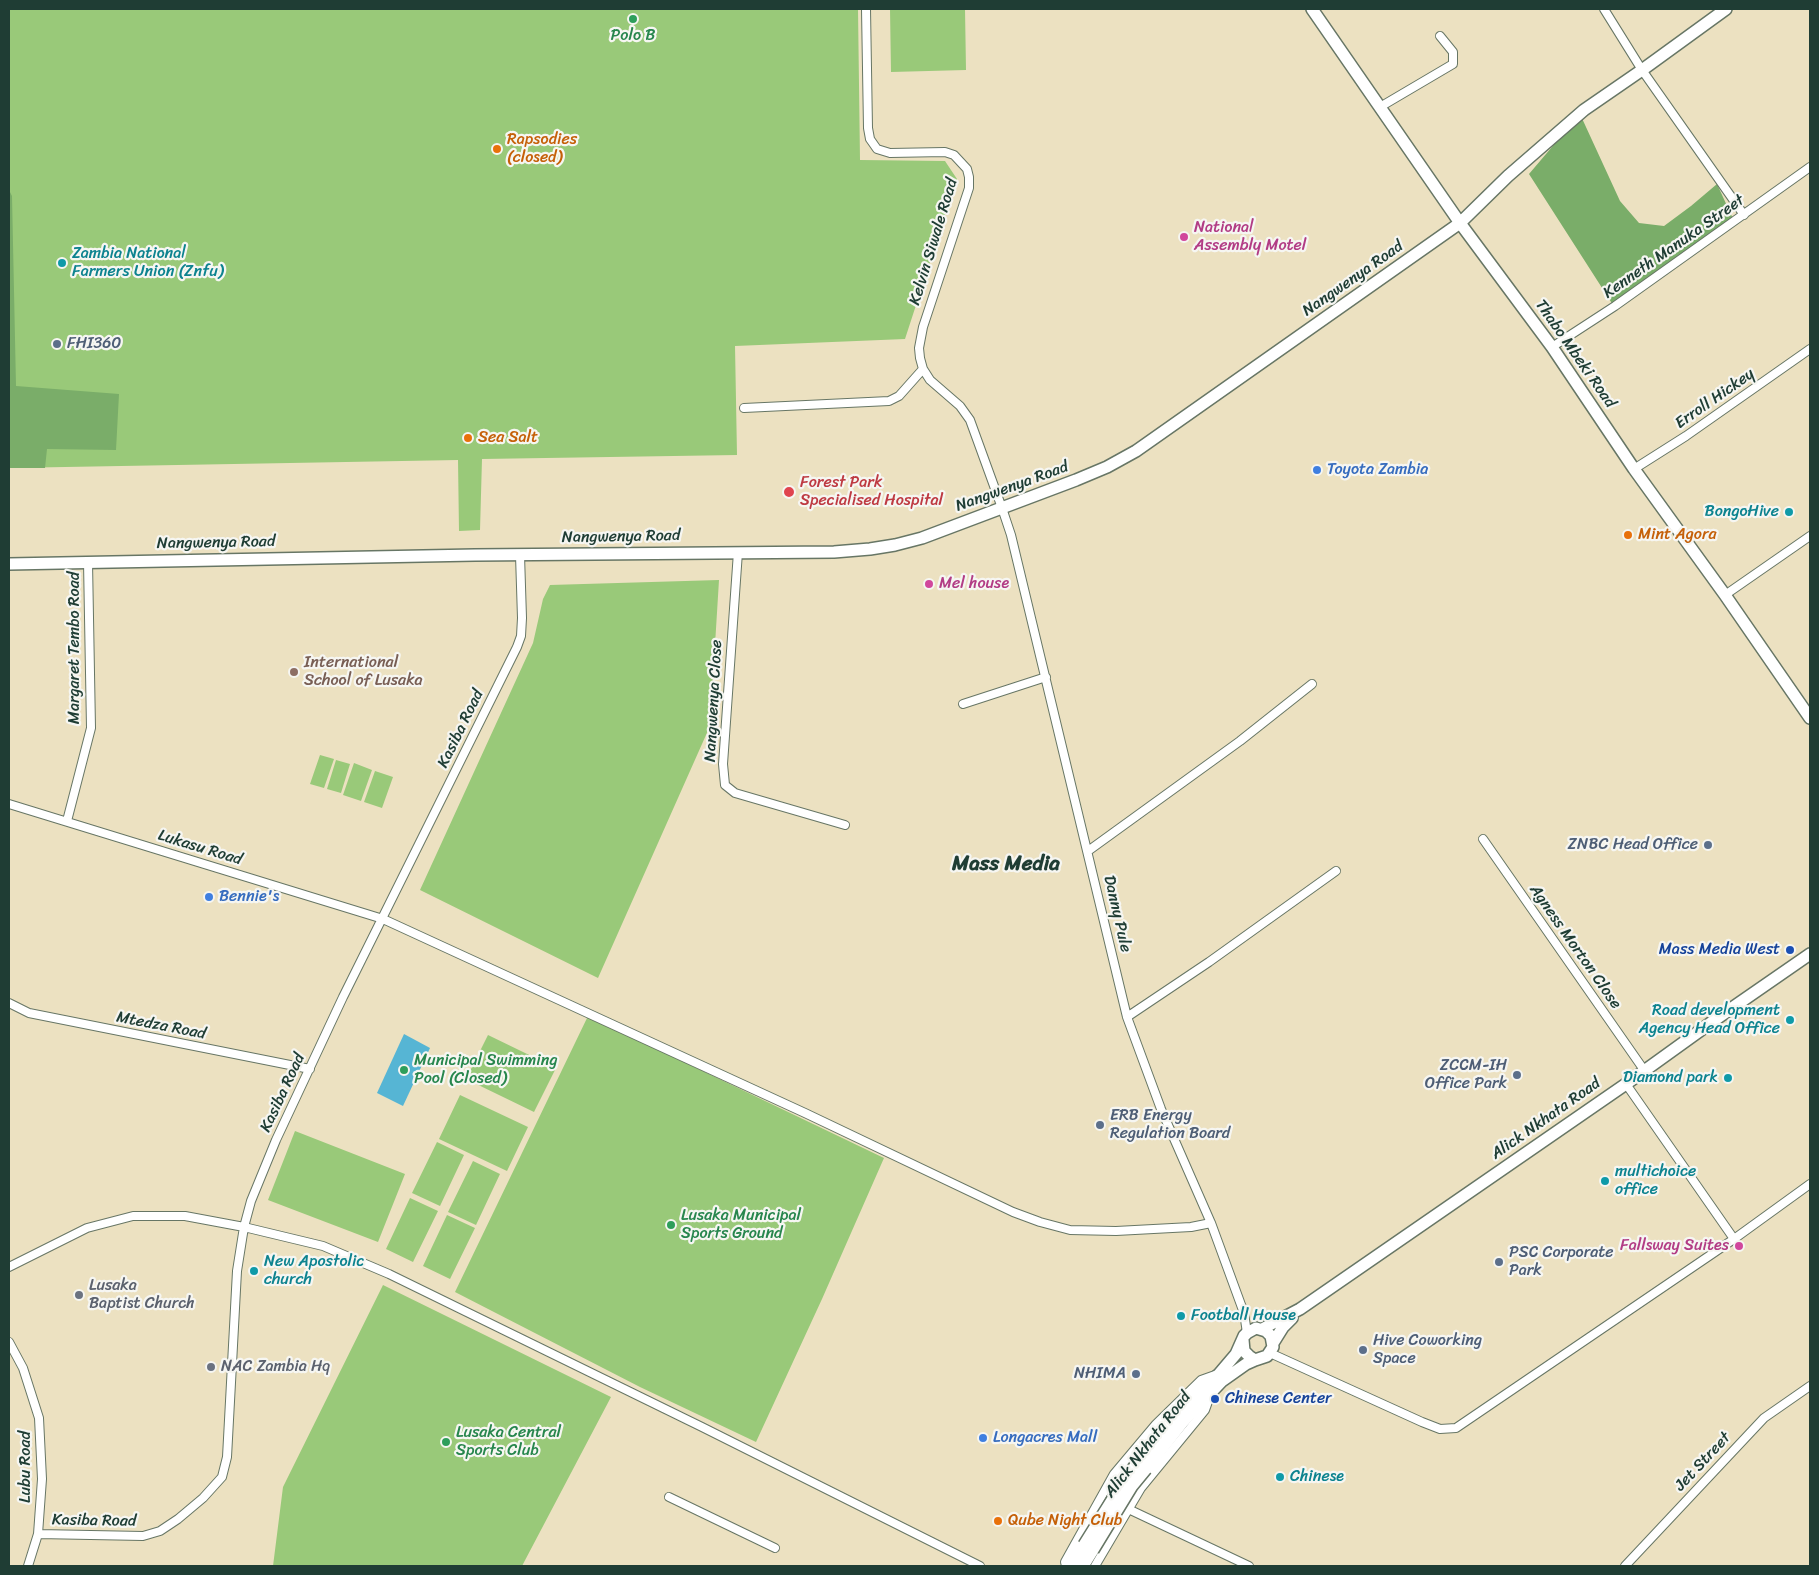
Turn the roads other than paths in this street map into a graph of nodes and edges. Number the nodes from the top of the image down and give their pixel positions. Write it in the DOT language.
graph roads {
  1 [pos="866,9"];
  2 [pos="1312,9"];
  3 [pos="1604,9"];
  4 [pos="1726,9"];
  5 [pos="1440,36"];
  6 [pos="1642,70"];
  7 [pos="1380,108"];
  8 [pos="1810,167"];
  9 [pos="1744,215"];
  10 [pos="1460,223"];
  11 [pos="1552,348"];
  12 [pos="1810,349"];
  13 [pos="923,369"];
  14 [pos="744,408"];
  15 [pos="1634,469"];
  16 [pos="1002,508"];
  17 [pos="1810,536"];
  18 [pos="738,552"];
  19 [pos="520,555"];
  20 [pos="88,562"];
  21 [pos="9,564"];
  22 [pos="1725,595"];
  23 [pos="1046,677"];
  24 [pos="1312,684"];
  25 [pos="963,704"];
  26 [pos="1810,718"];
  27 [pos="9,804"];
  28 [pos="67,821"];
  29 [pos="845,825"];
  30 [pos="1483,839"];
  31 [pos="1088,851"];
  32 [pos="1336,871"];
  33 [pos="383,919"];
  34 [pos="1810,954"];
  35 [pos="9,1003"];
  36 [pos="1127,1017"];
  37 [pos="310,1068"];
  38 [pos="1644,1070"];
  39 [pos="1626,1084"];
  40 [pos="1810,1184"];
  41 [pos="1211,1223"];
  42 [pos="244,1227"];
  43 [pos="1734,1239"];
  44 [pos="9,1267"];
  45 [pos="1300,1310"];
  46 [pos="1244,1313"];
  47 [pos="1261,1329"];
  48 [pos="1245,1336"];
  49 [pos="9,1342"];
  50 [pos="1272,1348"];
  51 [pos="1255,1360"];
  52 [pos="1219,1374"];
  53 [pos="1810,1386"];
  54 [pos="1211,1392"];
  55 [pos="1142,1466"];
  56 [pos="1102,1494"];
  57 [pos="669,1497"];
  58 [pos="1129,1509"];
  59 [pos="38,1534"];
  60 [pos="1088,1547"];
  61 [pos="775,1548"];
  62 [pos="28,1566"];
  63 [pos="980,1566"];
  64 [pos="1066,1566"];
  65 [pos="1072,1566"];
  66 [pos="1083,1566"];
  67 [pos="1095,1566"];
  68 [pos="1249,1566"];
  69 [pos="1625,1566"];
  1 -- 13 [label="street, Kelvin Siwale Road"];
  2 -- 7 [label="main road, Thabo Mbeki Road"];
  3 -- 6 [label="street"];
  4 -- 6 [label="main road, Nangwenya Road"];
  5 -- 7 [label="street"];
  6 -- 9 [label="street"];
  6 -- 10 [label="main road, Nangwenya Road"];
  7 -- 10 [label="main road, Thabo Mbeki Road"];
  8 -- 9 [label="street, Kenneth Manuka Street"];
  9 -- 11 [label="street, Kenneth Manuka Street"];
  10 -- 11 [label="main road, Thabo Mbeki Road"];
  10 -- 16 [label="main road, Nangwenya Road"];
  11 -- 15 [label="main road, Thabo Mbeki Road"];
  12 -- 15 [label="street, Erroll Hickey"];
  13 -- 14 [label="street"];
  13 -- 16 [label="street"];
  15 -- 22 [label="main road, Thabo Mbeki Road"];
  16 -- 18 [label="main road, Nangwenya Road"];
  16 -- 23 [label="street, Danny Pule"];
  17 -- 22 [label="street"];
  18 -- 19 [label="main road, Nangwenya Road"];
  18 -- 29 [label="street, Nangwenya Close"];
  19 -- 20 [label="main road, Nangwenya Road"];
  19 -- 33 [label="street, Kasiba Road"];
  20 -- 21 [label="main road, Nangwenya Road"];
  20 -- 28 [label="street, Margaret Tembo Road"];
  22 -- 26 [label="main road, Thabo Mbeki Road"];
  23 -- 25 [label="street"];
  23 -- 31 [label="street, Danny Pule"];
  24 -- 31 [label="street"];
  27 -- 28 [label="street, Lukasu Road"];
  28 -- 33 [label="street, Lukasu Road"];
  30 -- 38 [label="street, Agness Morton Close"];
  31 -- 36 [label="street, Danny Pule"];
  32 -- 36 [label="street"];
  33 -- 37 [label="street, Kasiba Road"];
  33 -- 41 [label="street, Lukasu Road"];
  34 -- 38 [label="main road, Alick Nkhata Road"];
  35 -- 37 [label="street, Mtedza Road"];
  36 -- 41 [label="street, Danny Pule"];
  37 -- 42 [label="street, Kasiba Road"];
  38 -- 39 [label="main road, Alick Nkhata Road"];
  39 -- 43 [label="street"];
  39 -- 45 [label="main road, Alick Nkhata Road"];
  40 -- 43 [label="street"];
  41 -- 46 [label="street, Danny Pule"];
  42 -- 44 [label="street"];
  42 -- 59 [label="street, Kasiba Road"];
  42 -- 63 [label="street"];
  43 -- 50 [label="street"];
  45 -- 47 [label="main road, Alick Nkhata Road"];
  45 -- 50 [label="main road, Alick Nkhata Road"];
  46 -- 47 [label="street, Danny Pule"];
  46 -- 48 [label="street, Danny Pule"];
  47 -- 48 [label="main road"];
  47 -- 50 [label="main road"];
  48 -- 51 [label="main road"];
  48 -- 52 [label="main road, Alick Nkhata Road"];
  49 -- 59 [label="street, Lubu Road"];
  50 -- 51 [label="main road"];
  51 -- 54 [label="main road, Alick Nkhata Road"];
  52 -- 55 [label="main road, Alick Nkhata Road"];
  52 -- 56 [label="street, Alick Nkhata Road"];
  53 -- 69 [label="street, Jet Street"];
  54 -- 55 [label="main road, Alick Nkhata Road"];
  54 -- 58 [label="street"];
  55 -- 60 [label="main road, Alick Nkhata Road, bridge"];
  56 -- 58 [label="street"];
  56 -- 64 [label="street, Alick Nkhata Road"];
  57 -- 61 [label="street"];
  58 -- 67 [label="street"];
  58 -- 68 [label="street"];
  59 -- 62 [label="street, Lubu Road"];
  60 -- 65 [label="main road, Alick Nkhata Road"];
  60 -- 66 [label="main road, Alick Nkhata Road"];
}
